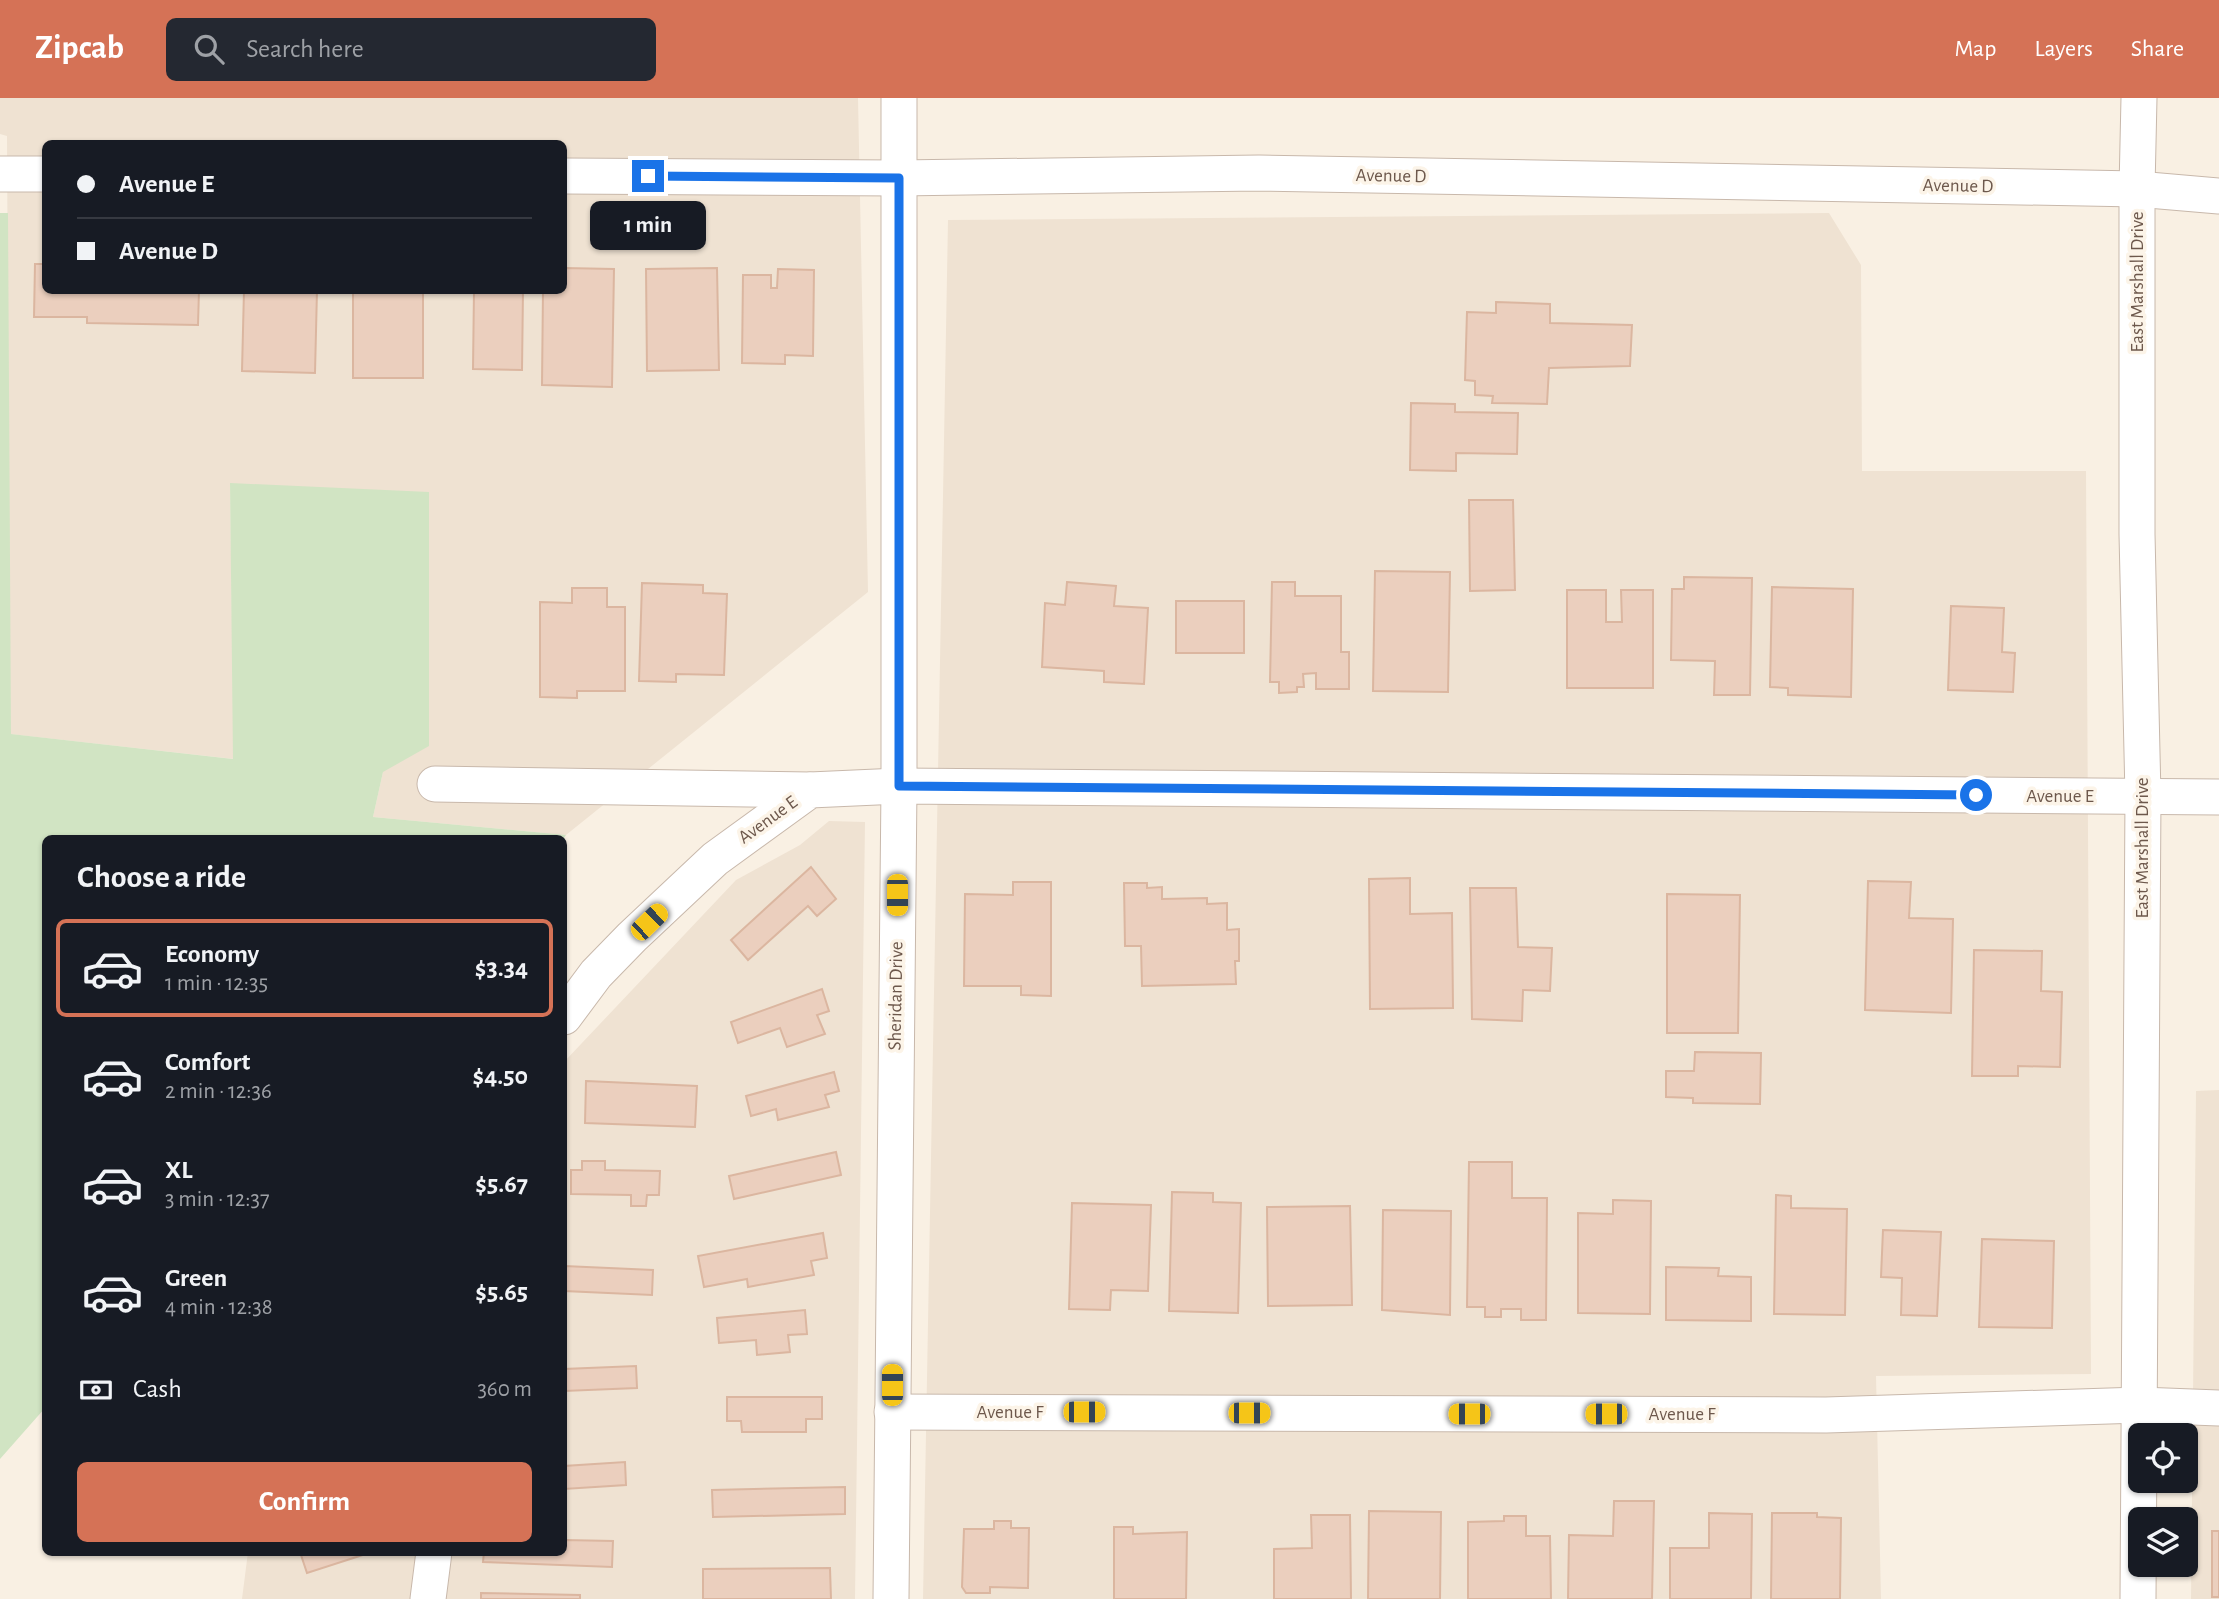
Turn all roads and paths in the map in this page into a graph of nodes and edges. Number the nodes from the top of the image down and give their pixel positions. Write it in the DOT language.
graph roads {
  1 [pos="900,98"];
  2 [pos="2139,98"];
  3 [pos="0,174"];
  4 [pos="42,174"];
  5 [pos="567,176"];
  6 [pos="899,178"];
  7 [pos="2137,189"];
  8 [pos="2219,196"];
  9 [pos="435,784"];
  10 [pos="899,786"];
  11 [pos="810,790"];
  12 [pos="2143,796"];
  13 [pos="2219,797"];
  14 [pos="567,1013"];
  15 [pos="2140,1405"];
  16 [pos="2219,1408"];
  17 [pos="892,1412"];
  18 [pos="433,1556"];
  19 [pos="428,1599"];
  20 [pos="891,1599"];
  21 [pos="2138,1599"];
  1 -- 6 [label="street, Sheridan Drive"];
  2 -- 7 [label="street, East Marshall Drive"];
  3 -- 4 [label="street"];
  5 -- 6 [label="street, Avenue D"];
  6 -- 7 [label="street, Avenue D"];
  6 -- 10 [label="street, Sheridan Drive"];
  7 -- 8 [label="street, Avenue D"];
  7 -- 12 [label="street, East Marshall Drive"];
  9 -- 11 [label="street"];
  10 -- 11 [label="street, Avenue E"];
  10 -- 12 [label="street, Avenue E"];
  10 -- 17 [label="street, Sheridan Drive"];
  11 -- 14 [label="street, Avenue E"];
  12 -- 13 [label="street, Avenue E"];
  12 -- 15 [label="street, East Marshall Drive"];
  15 -- 16 [label="street, Avenue F"];
  15 -- 17 [label="street, Avenue F"];
  15 -- 21 [label="street, East Marshall Drive"];
  17 -- 20 [label="street, Sheridan Drive"];
  18 -- 19 [label="street"];
}
